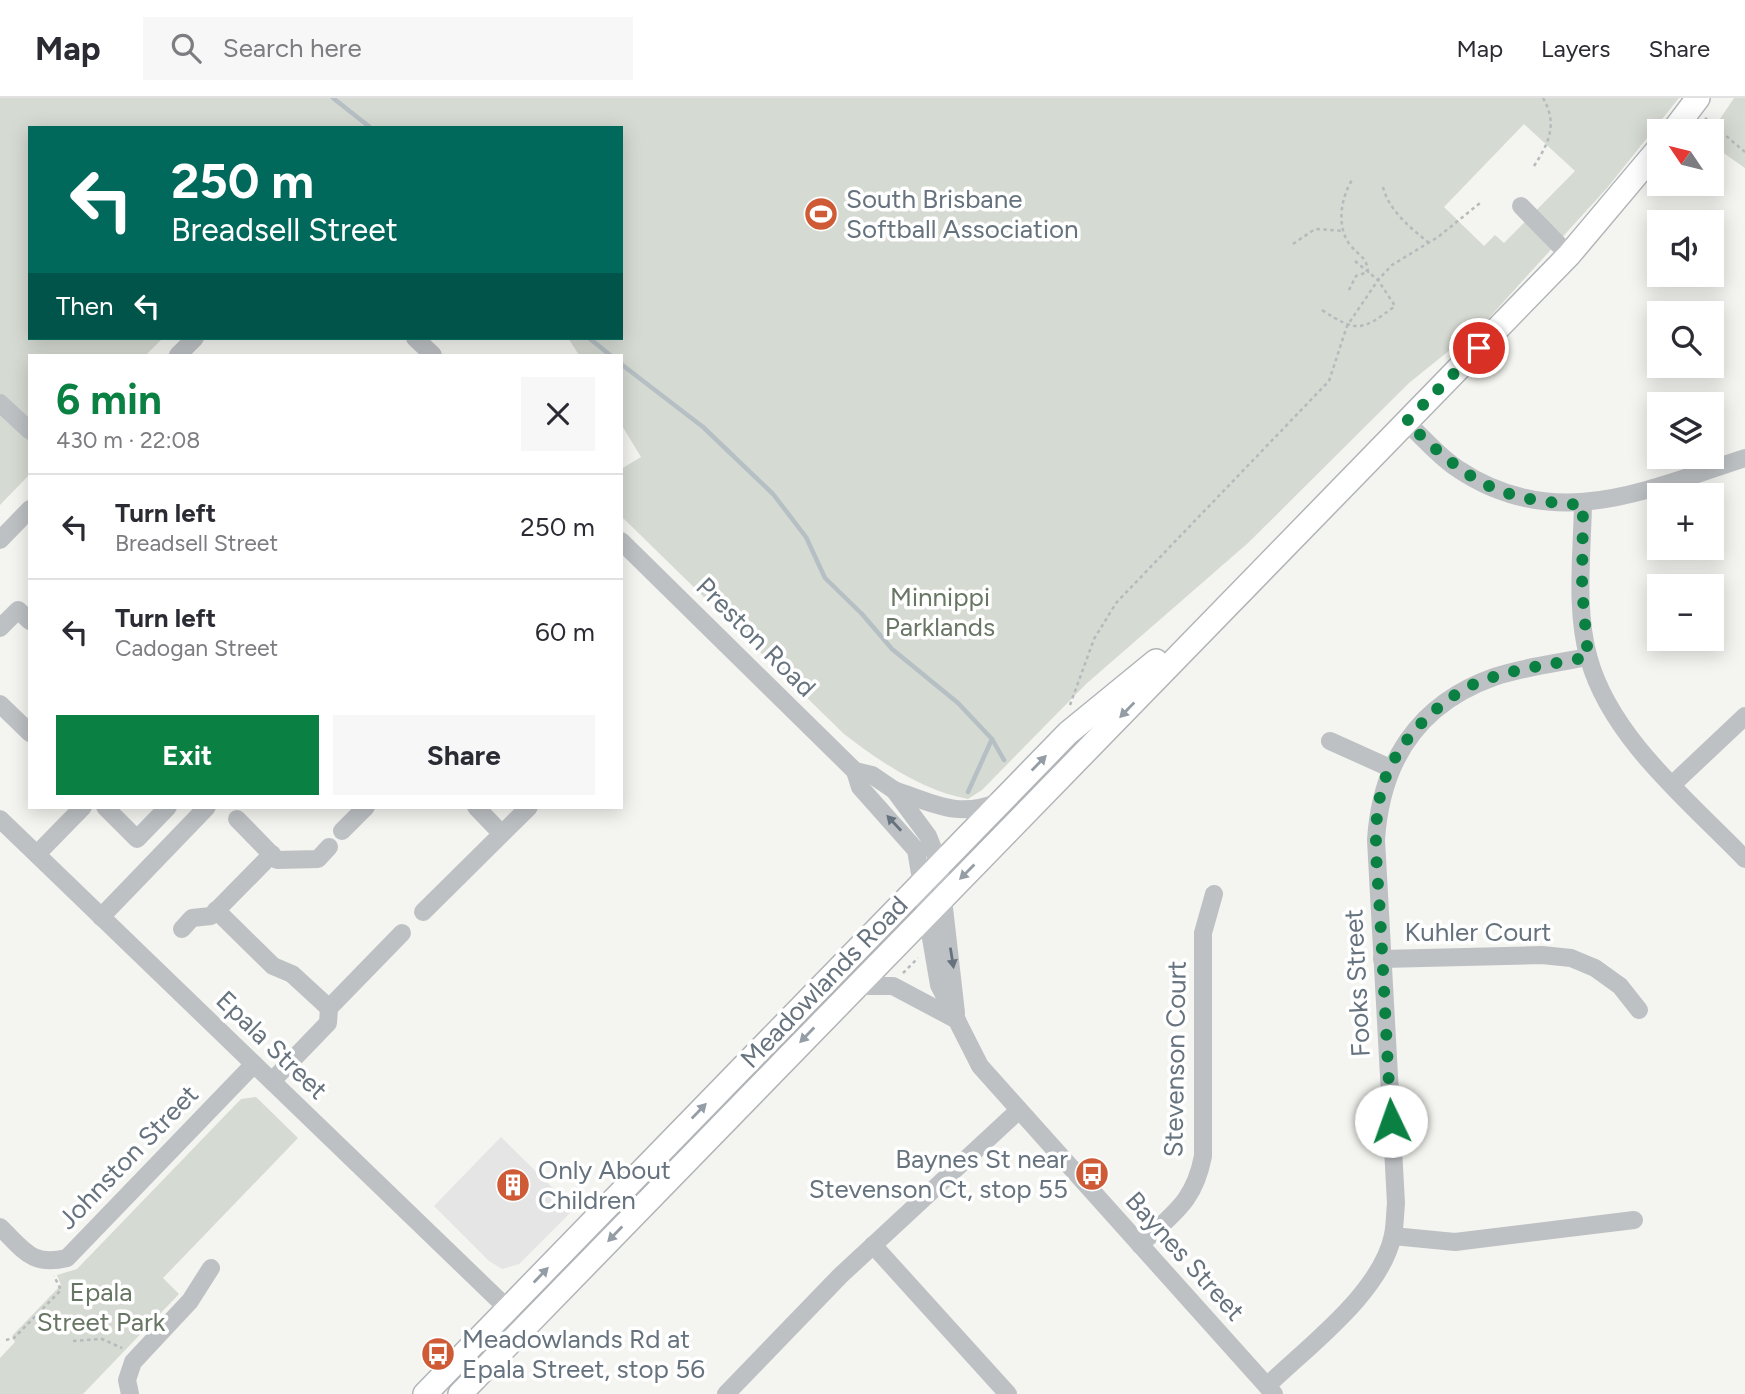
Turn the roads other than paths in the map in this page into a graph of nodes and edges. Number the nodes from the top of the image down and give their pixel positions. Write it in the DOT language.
graph roads {
  1 [pos="1701,107"];
  2 [pos="1687,119"];
  3 [pos="1647,162"];
  4 [pos="1521,206"];
  5 [pos="1569,255"];
  6 [pos="193,340"];
  7 [pos="417,340"];
  8 [pos="179,354"];
  9 [pos="432,354"];
  10 [pos="0,402"];
  11 [pos="1406,422"];
  12 [pos="28,429"];
  13 [pos="1745,458"];
  14 [pos="1583,505"];
  15 [pos="28,511"];
  16 [pos="0,540"];
  17 [pos="623,543"];
  18 [pos="1243,591"];
  19 [pos="28,619"];
  20 [pos="0,628"];
  21 [pos="1588,657"];
  22 [pos="0,704"];
  23 [pos="1745,716"];
  24 [pos="28,731"];
  25 [pos="1330,741"];
  26 [pos="1390,768"];
  27 [pos="855,771"];
  28 [pos="1673,784"];
  29 [pos="894,790"];
  30 [pos="1002,800"];
  31 [pos="81,809"];
  32 [pos="107,809"];
  33 [pos="166,809"];
  34 [pos="204,809"];
  35 [pos="364,809"];
  36 [pos="478,809"];
  37 [pos="526,809"];
  38 [pos="0,819"];
  39 [pos="237,819"];
  40 [pos="342,831"];
  41 [pos="501,833"];
  42 [pos="330,847"];
  43 [pos="37,854"];
  44 [pos="271,854"];
  45 [pos="1745,859"];
  46 [pos="931,872"];
  47 [pos="1214,894"];
  48 [pos="935,904"];
  49 [pos="216,910"];
  50 [pos="423,912"];
  51 [pos="101,917"];
  52 [pos="183,929"];
  53 [pos="402,933"];
  54 [pos="1382,959"];
  55 [pos="855,986"];
  56 [pos="329,1008"];
  57 [pos="1639,1010"];
  58 [pos="957,1020"];
  59 [pos="254,1064"];
  60 [pos="272,1081"];
  61 [pos="1019,1110"];
  62 [pos="1634,1220"];
  63 [pos="0,1227"];
  64 [pos="1393,1236"];
  65 [pos="873,1245"];
  66 [pos="1140,1245"];
  67 [pos="211,1268"];
  68 [pos="508,1309"];
  69 [pos="1271,1390"];
  70 [pos="1004,1393"];
  71 [pos="130,1394"];
  72 [pos="425,1394"];
  73 [pos="460,1394"];
  74 [pos="726,1394"];
  1 -- 2 [label="main road"];
  3 -- 5 [label="main road, Meadowlands Road"];
  4 -- 5 [label="street"];
  5 -- 11 [label="main road, Meadowlands Road"];
  6 -- 8 [label="street"];
  7 -- 9 [label="street"];
  10 -- 12 [label="street"];
  11 -- 14 [label="street"];
  11 -- 18 [label="main road, Meadowlands Road"];
  13 -- 14 [label="street"];
  14 -- 21 [label="street"];
  15 -- 16 [label="street"];
  17 -- 27 [label="street, Preston Road"];
  30 -- 18 [label="main road, Meadowlands Road, one-way"];
  18 -- 48 [label="main road, Meadowlands Road, one-way"];
  19 -- 20 [label="street"];
  21 -- 26 [label="street, Fooks Street"];
  21 -- 28 [label="street"];
  22 -- 24 [label="street"];
  23 -- 28 [label="street"];
  25 -- 26 [label="street"];
  26 -- 54 [label="street, Fooks Street"];
  27 -- 29 [label="street, Preston Road"];
  46 -- 27 [label="street, Preston Road, one-way"];
  28 -- 45 [label="street"];
  29 -- 30 [label="street"];
  29 -- 46 [label="street, Preston Road"];
  30 -- 46 [label="main road, Meadowlands Road"];
  31 -- 43 [label="street"];
  32 -- 33 [label="street"];
  34 -- 51 [label="street"];
  35 -- 40 [label="street"];
  36 -- 41 [label="street"];
  37 -- 41 [label="street"];
  38 -- 43 [label="street, Epala Street"];
  39 -- 44 [label="street"];
  41 -- 50 [label="street"];
  42 -- 44 [label="street"];
  43 -- 51 [label="street, Epala Street"];
  44 -- 49 [label="street"];
  46 -- 48 [label="street, Baynes Street"];
  68 -- 46 [label="main road, Meadowlands Road, one-way"];
  47 -- 66 [label="street, Stevenson Court"];
  48 -- 55 [label="main road, Meadowlands Road"];
  48 -- 58 [label="street, Baynes Street"];
  49 -- 52 [label="street"];
  49 -- 56 [label="street"];
  51 -- 59 [label="street, Epala Street"];
  53 -- 56 [label="street"];
  54 -- 57 [label="street, Kuhler Court"];
  54 -- 64 [label="street, Fooks Street"];
  55 -- 58 [label="street"];
  55 -- 73 [label="main road, Meadowlands Road, one-way"];
  56 -- 60 [label="street"];
  58 -- 61 [label="street, Baynes Street"];
  59 -- 60 [label="street, Epala Street"];
  59 -- 63 [label="street, Johnston Street"];
  60 -- 68 [label="street, Epala Street"];
  61 -- 65 [label="street"];
  61 -- 66 [label="street, Baynes Street"];
  62 -- 64 [label="street"];
  64 -- 69 [label="street, Fooks Street"];
  65 -- 70 [label="street"];
  65 -- 74 [label="street"];
  66 -- 69 [label="street, Baynes Street"];
  67 -- 71 [label="street"];
  68 -- 72 [label="main road, Meadowlands Road"];
}
